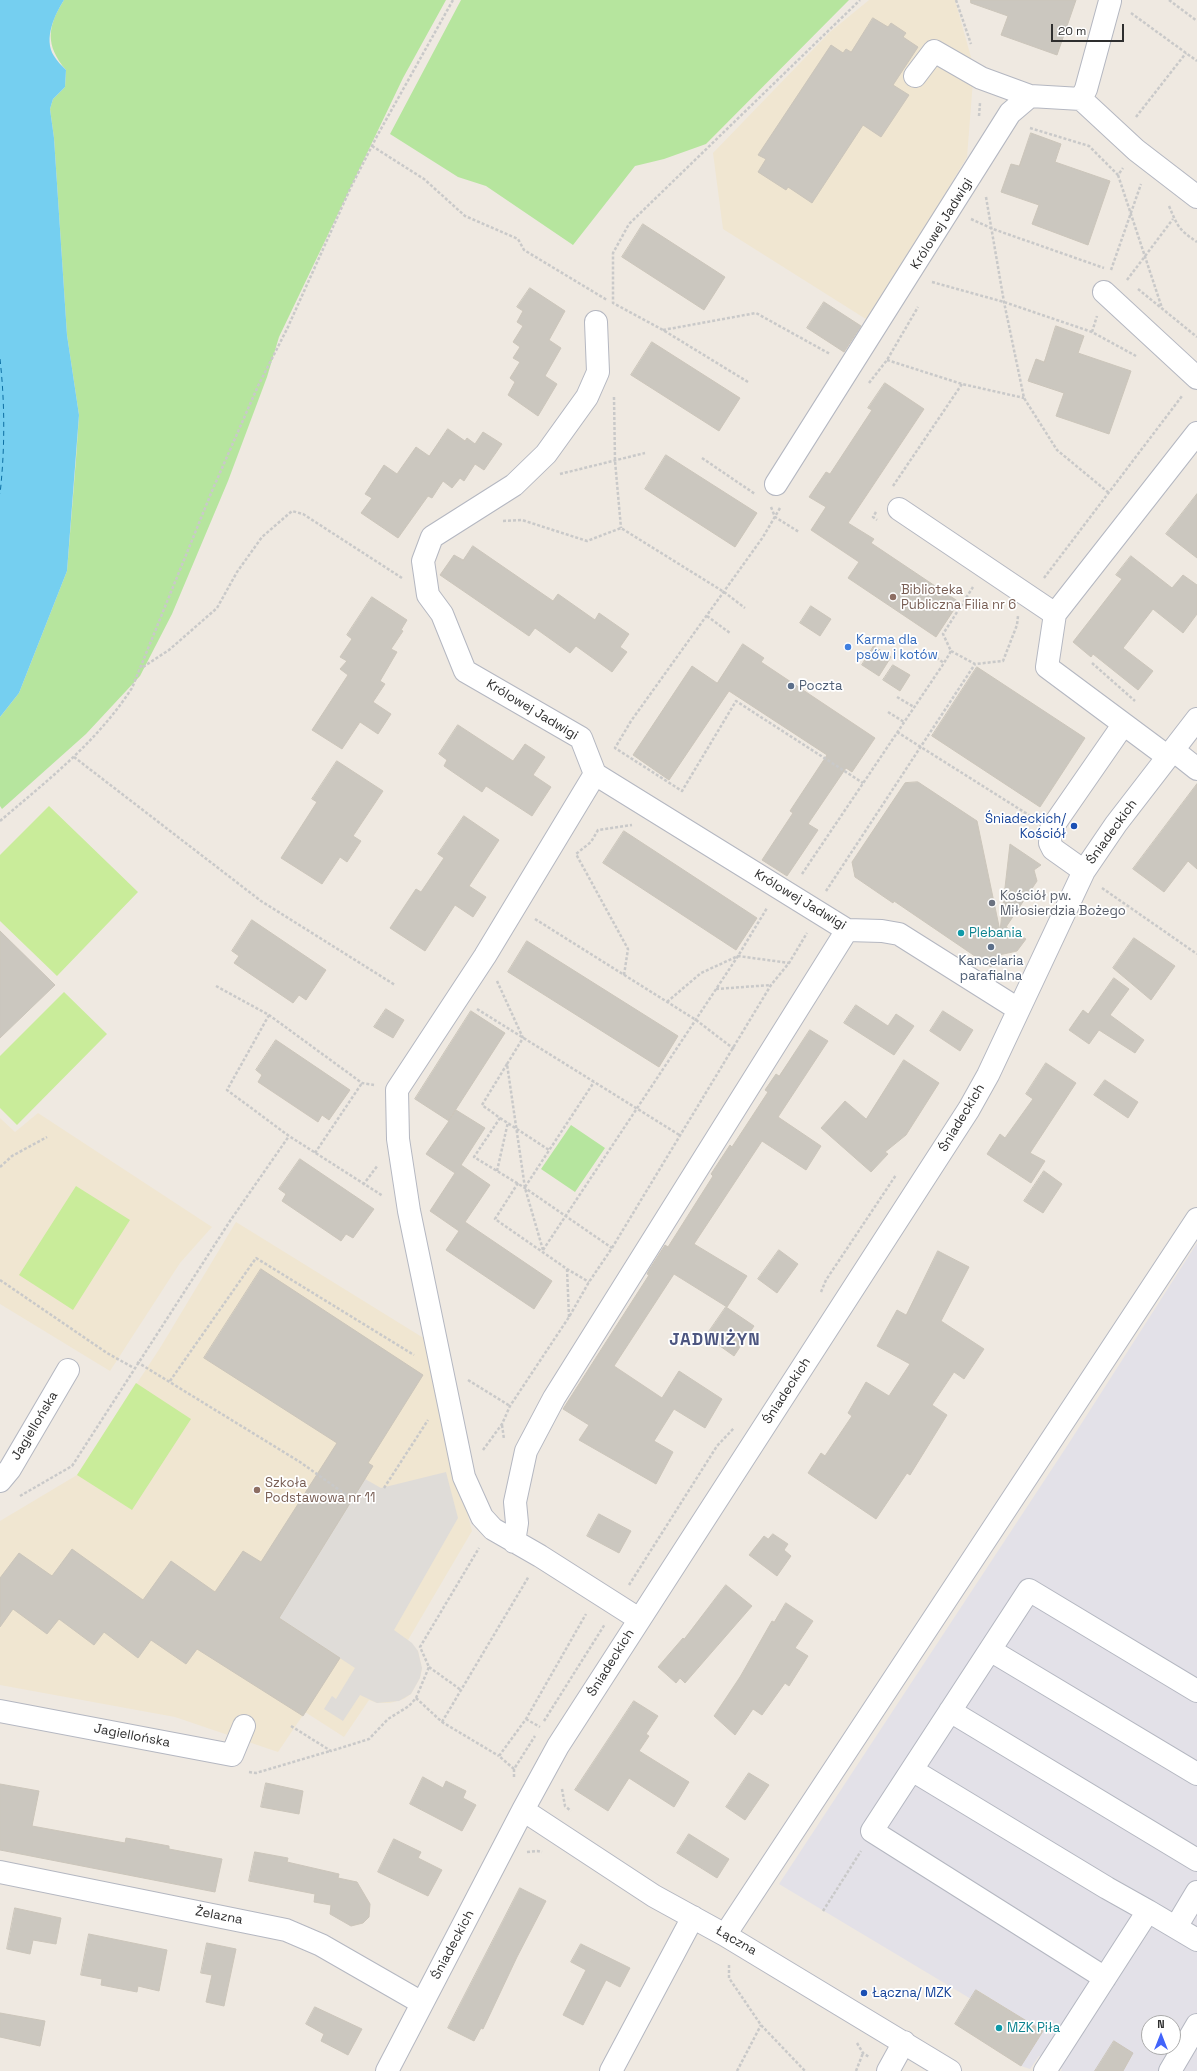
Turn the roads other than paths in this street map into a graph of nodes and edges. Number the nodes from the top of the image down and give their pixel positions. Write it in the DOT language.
graph roads {
  1 [pos="1108,8"];
  2 [pos="914,76"];
  3 [pos="1030,96"];
  4 [pos="1081,99"];
  5 [pos="1197,197"];
  6 [pos="1104,292"];
  7 [pos="604,316"];
  8 [pos="1190,386"];
  9 [pos="1197,433"];
  10 [pos="779,494"];
  11 [pos="899,508"];
  12 [pos="1055,614"];
  13 [pos="1197,719"];
  14 [pos="1123,725"];
  15 [pos="1170,754"];
  16 [pos="1197,769"];
  17 [pos="595,774"];
  18 [pos="1081,877"];
  19 [pos="847,930"];
  20 [pos="1018,1009"];
  21 [pos="1197,1219"];
  22 [pos="68,1370"];
  23 [pos="0,1481"];
  24 [pos="514,1542"];
  25 [pos="639,1619"];
  26 [pos="990,1650"];
  27 [pos="1197,1691"];
  28 [pos="0,1711"];
  29 [pos="950,1712"];
  30 [pos="244,1726"];
  31 [pos="912,1770"];
  32 [pos="1197,1774"];
  33 [pos="523,1810"];
  34 [pos="1197,1860"];
  35 [pos="0,1872"];
  36 [pos="1197,1892"];
  37 [pos="1148,1910"];
  38 [pos="693,1917"];
  39 [pos="1176,1927"];
  40 [pos="725,1935"];
  41 [pos="1197,1940"];
  42 [pos="1105,1978"];
  43 [pos="422,2003"];
  44 [pos="1197,2025"];
  45 [pos="904,2042"];
  46 [pos="387,2071"];
  47 [pos="611,2071"];
  48 [pos="888,2071"];
  49 [pos="950,2071"];
  50 [pos="1045,2071"];
  51 [pos="1170,2071"];
  1 -- 4 [label="street"];
  2 -- 3 [label="street"];
  3 -- 4 [label="street"];
  3 -- 10 [label="street, Królowej Jadwigi"];
  4 -- 5 [label="street"];
  6 -- 8 [label="street"];
  7 -- 17 [label="street, Królowej Jadwigi"];
  9 -- 12 [label="street"];
  11 -- 12 [label="street"];
  12 -- 14 [label="street"];
  13 -- 15 [label="street, Śniadeckich"];
  14 -- 15 [label="street"];
  14 -- 18 [label="street"];
  15 -- 16 [label="street"];
  15 -- 18 [label="street, Śniadeckich"];
  17 -- 19 [label="street, Królowej Jadwigi"];
  17 -- 24 [label="street"];
  18 -- 20 [label="street, Śniadeckich"];
  19 -- 20 [label="street, Królowej Jadwigi"];
  19 -- 24 [label="street"];
  20 -- 25 [label="street, Śniadeckich"];
  21 -- 40 [label="street"];
  22 -- 23 [label="street, Jagiellońska"];
  24 -- 25 [label="street"];
  25 -- 33 [label="street, Śniadeckich"];
  26 -- 27 [label="street"];
  26 -- 29 [label="street"];
  26 -- 32 [label="street"];
  28 -- 30 [label="street, Jagiellońska"];
  29 -- 31 [label="street"];
  29 -- 34 [label="street"];
  31 -- 37 [label="street"];
  31 -- 42 [label="street"];
  33 -- 38 [label="street, Łączna"];
  33 -- 43 [label="street, Śniadeckich"];
  35 -- 43 [label="street, Żelazna"];
  36 -- 39 [label="street"];
  37 -- 39 [label="street"];
  37 -- 42 [label="street"];
  38 -- 40 [label="street, Łączna"];
  38 -- 47 [label="street"];
  39 -- 41 [label="street"];
  40 -- 45 [label="street, Łączna"];
  42 -- 50 [label="street"];
  43 -- 46 [label="street, Śniadeckich"];
  44 -- 51 [label="street"];
  45 -- 48 [label="street"];
  45 -- 49 [label="street, Łączna"];
}
